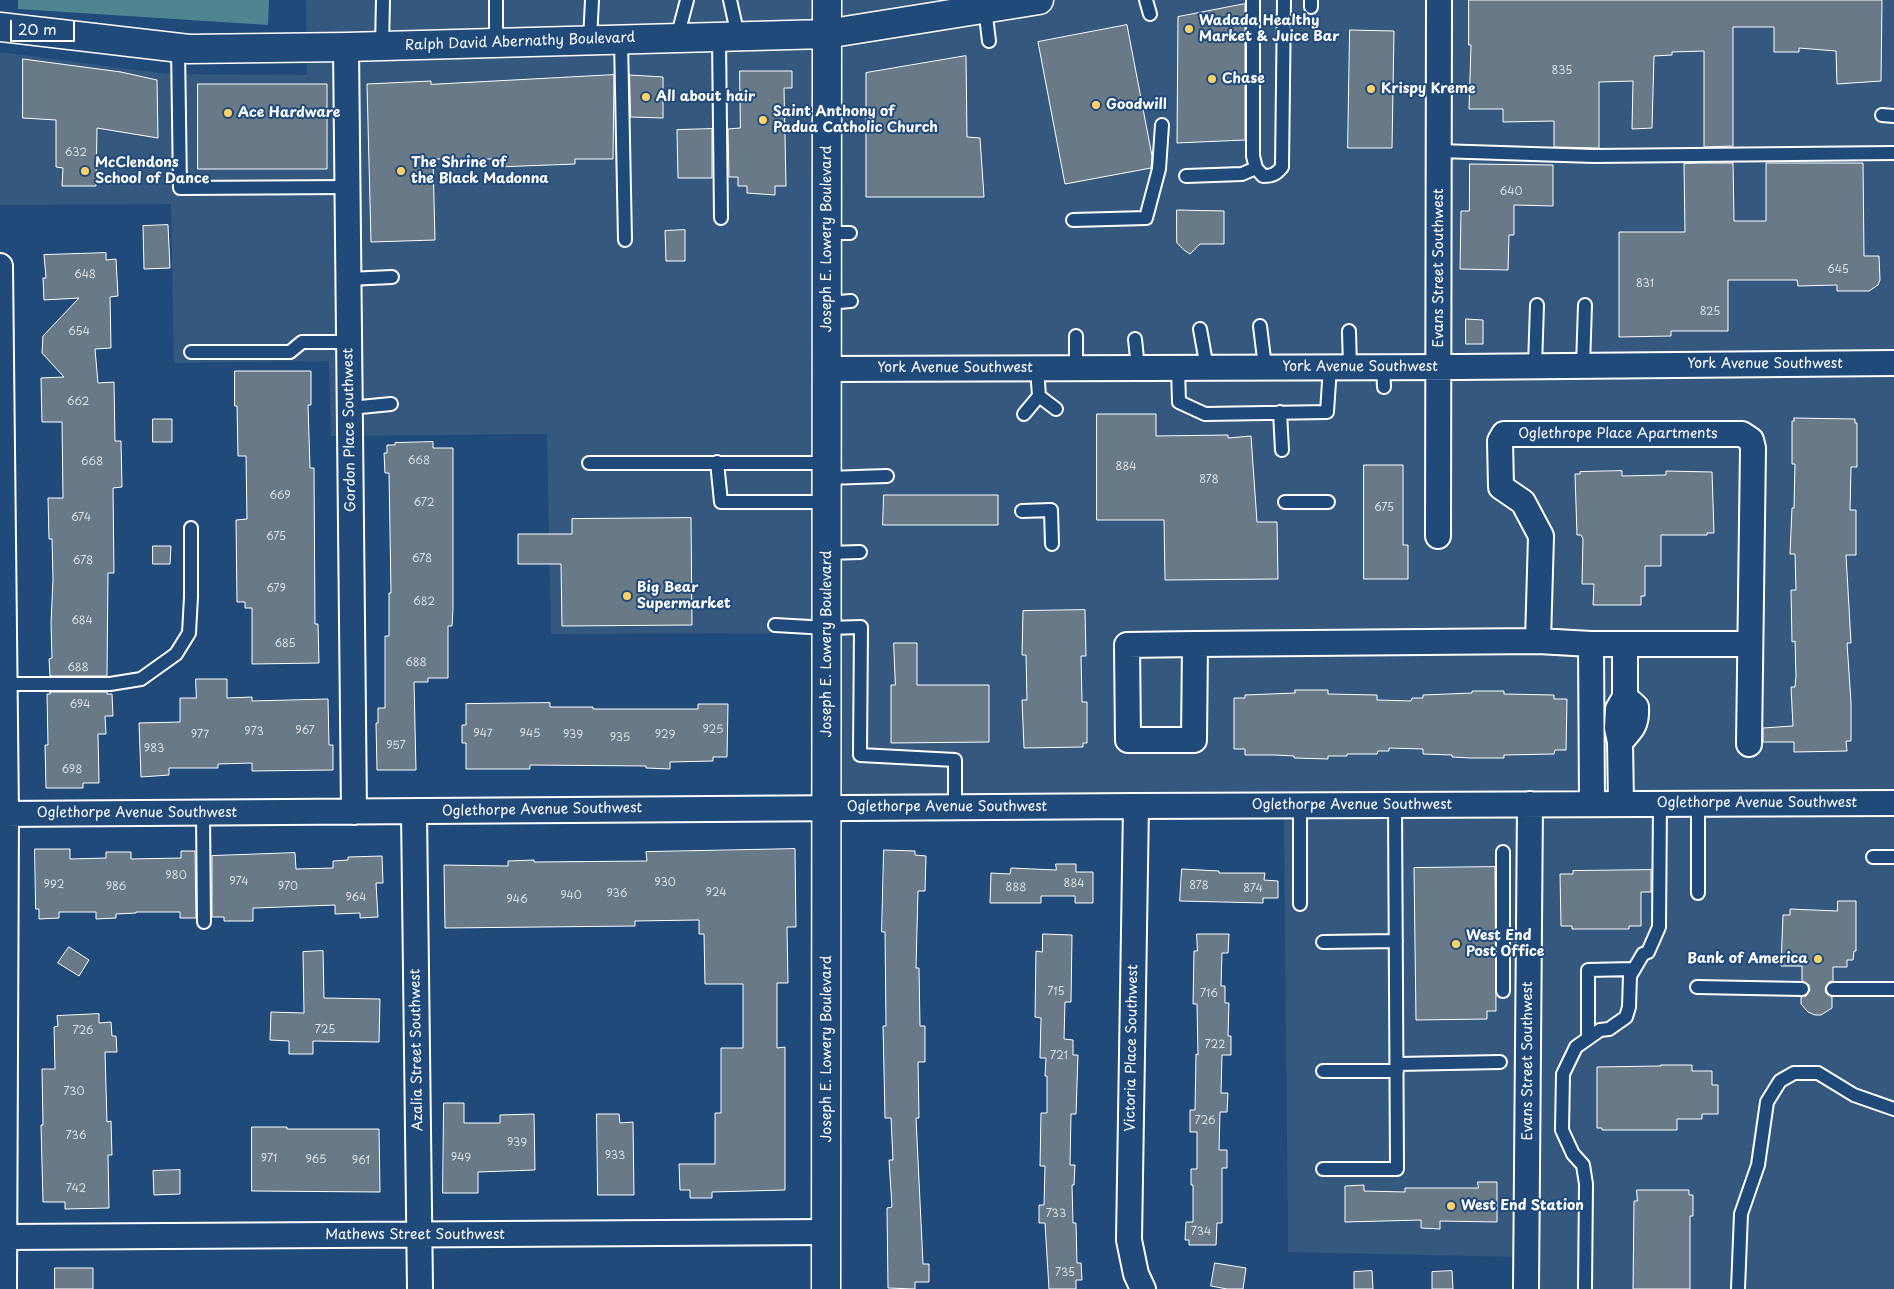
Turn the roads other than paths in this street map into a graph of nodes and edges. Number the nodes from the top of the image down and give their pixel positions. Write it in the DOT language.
graph roads {
  1 [pos="383,0"];
  2 [pos="496,0"];
  3 [pos="592,0"];
  4 [pos="687,0"];
  5 [pos="730,0"];
  6 [pos="827,0"];
  7 [pos="1146,0"];
  8 [pos="1253,0"];
  9 [pos="1284,0"];
  10 [pos="1440,0"];
  11 [pos="1023,1"];
  12 [pos="985,8"];
  13 [pos="1150,14"];
  14 [pos="0,27"];
  15 [pos="826,34"];
  16 [pos="729,36"];
  17 [pos="677,38"];
  18 [pos="590,40"];
  19 [pos="621,40"];
  20 [pos="989,41"];
  21 [pos="496,43"];
  22 [pos="382,46"];
  23 [pos="178,48"];
  24 [pos="346,48"];
  25 [pos="1162,125"];
  26 [pos="1439,152"];
  27 [pos="1894,153"];
  28 [pos="1256,168"];
  29 [pos="1186,176"];
  30 [pos="348,187"];
  31 [pos="720,218"];
  32 [pos="1073,220"];
  33 [pos="625,240"];
  34 [pos="0,266"];
  35 [pos="392,277"];
  36 [pos="348,279"];
  37 [pos="1537,306"];
  38 [pos="1585,306"];
  39 [pos="1260,326"];
  40 [pos="1200,329"];
  41 [pos="1349,331"];
  42 [pos="1076,336"];
  43 [pos="1135,339"];
  44 [pos="349,342"];
  45 [pos="191,352"];
  46 [pos="1894,363"];
  47 [pos="1534,366"];
  48 [pos="1583,366"];
  49 [pos="1265,367"];
  50 [pos="1340,367"];
  51 [pos="1439,367"];
  52 [pos="1037,368"];
  53 [pos="1076,368"];
  54 [pos="1138,368"];
  55 [pos="1178,368"];
  56 [pos="1207,368"];
  57 [pos="827,369"];
  58 [pos="1038,396"];
  59 [pos="392,404"];
  60 [pos="350,408"];
  61 [pos="1056,409"];
  62 [pos="1280,412"];
  63 [pos="1024,414"];
  64 [pos="1,415"];
  65 [pos="1282,450"];
  66 [pos="717,462"];
  67 [pos="590,463"];
  68 [pos="888,476"];
  69 [pos="827,481"];
  70 [pos="1285,502"];
  71 [pos="1328,502"];
  72 [pos="1022,511"];
  73 [pos="190,528"];
  74 [pos="1438,536"];
  75 [pos="1052,544"];
  76 [pos="860,552"];
  77 [pos="827,553"];
  78 [pos="775,625"];
  79 [pos="827,628"];
  80 [pos="1538,642"];
  81 [pos="1195,644"];
  82 [pos="1591,644"];
  83 [pos="1625,644"];
  84 [pos="1750,644"];
  85 [pos="4,684"];
  86 [pos="1749,744"];
  87 [pos="1660,803"];
  88 [pos="1698,803"];
  89 [pos="1894,803"];
  90 [pos="1530,804"];
  91 [pos="1592,804"];
  92 [pos="1621,804"];
  93 [pos="1300,805"];
  94 [pos="1395,805"];
  95 [pos="1136,806"];
  96 [pos="955,807"];
  97 [pos="828,808"];
  98 [pos="354,812"];
  99 [pos="414,812"];
  100 [pos="203,813"];
  101 [pos="3,814"];
  102 [pos="1515,852"];
  103 [pos="1874,857"];
  104 [pos="1894,857"];
  105 [pos="1698,893"];
  106 [pos="1300,904"];
  107 [pos="204,922"];
  108 [pos="1396,941"];
  109 [pos="1323,942"];
  110 [pos="1634,969"];
  111 [pos="1697,987"];
  112 [pos="1802,989"];
  113 [pos="1832,989"];
  114 [pos="1894,989"];
  115 [pos="1503,991"];
  116 [pos="1588,1038"];
  117 [pos="1500,1062"];
  118 [pos="1397,1067"];
  119 [pos="1323,1071"];
  120 [pos="1894,1109"];
  121 [pos="1323,1169"];
  122 [pos="826,1232"];
  123 [pos="419,1235"];
  124 [pos="3,1252"];
  125 [pos="4,1289"];
  126 [pos="420,1289"];
  127 [pos="826,1289"];
  128 [pos="1143,1289"];
  129 [pos="1526,1289"];
  130 [pos="1585,1289"];
  131 [pos="1738,1289"];
  1 -- 22 [label="lane"];
  2 -- 21 [label="lane"];
  3 -- 18 [label="lane"];
  4 -- 17 [label="lane"];
  5 -- 16 [label="lane"];
  6 -- 15 [label="street, Joseph E. Lowery Boulevard"];
  7 -- 13 [label="lane"];
  8 -- 28 [label="lane"];
  9 -- 28 [label="lane"];
  10 -- 26 [label="street, Evans Street Southwest"];
  11 -- 12 [label="street, Ralph David Abernathy Boulevard"];
  12 -- 15 [label="street, Ralph David Abernathy Boulevard"];
  12 -- 20 [label="lane"];
  14 -- 23 [label="street, Ralph David Abernathy Boulevard"];
  15 -- 16 [label="street, Ralph David Abernathy Boulevard"];
  15 -- 57 [label="street, Joseph E. Lowery Boulevard"];
  16 -- 17 [label="street, Ralph David Abernathy Boulevard"];
  16 -- 31 [label="lane"];
  17 -- 19 [label="street, Ralph David Abernathy Boulevard"];
  18 -- 19 [label="street, Ralph David Abernathy Boulevard"];
  18 -- 21 [label="street, Ralph David Abernathy Boulevard"];
  19 -- 33 [label="lane"];
  21 -- 22 [label="street, Ralph David Abernathy Boulevard"];
  22 -- 24 [label="street, Ralph David Abernathy Boulevard"];
  23 -- 24 [label="street, Ralph David Abernathy Boulevard"];
  23 -- 30 [label="lane"];
  24 -- 30 [label="street, Gordon Place Southwest"];
  25 -- 32 [label="lane"];
  26 -- 27 [label="lane"];
  26 -- 51 [label="street, Evans Street Southwest"];
  28 -- 29 [label="lane"];
  30 -- 36 [label="street, Gordon Place Southwest"];
  34 -- 64 [label="street"];
  35 -- 36 [label="lane"];
  36 -- 44 [label="street, Gordon Place Southwest"];
  37 -- 47 [label="lane"];
  38 -- 48 [label="lane"];
  39 -- 49 [label="lane"];
  40 -- 56 [label="lane"];
  41 -- 50 [label="lane"];
  42 -- 53 [label="lane"];
  43 -- 54 [label="lane"];
  44 -- 45 [label="lane"];
  44 -- 60 [label="street, Gordon Place Southwest"];
  46 -- 48 [label="street, York Avenue Southwest"];
  47 -- 48 [label="street, York Avenue Southwest"];
  47 -- 51 [label="street, York Avenue Southwest"];
  49 -- 50 [label="street, York Avenue Southwest"];
  49 -- 56 [label="street, York Avenue Southwest"];
  50 -- 51 [label="street, York Avenue Southwest"];
  50 -- 62 [label="lane"];
  51 -- 74 [label="street, Evans Street Southwest"];
  52 -- 53 [label="street, York Avenue Southwest"];
  52 -- 57 [label="street, York Avenue Southwest"];
  52 -- 58 [label="lane"];
  53 -- 54 [label="street, York Avenue Southwest"];
  54 -- 55 [label="street, York Avenue Southwest"];
  55 -- 56 [label="street, York Avenue Southwest"];
  55 -- 62 [label="lane"];
  57 -- 69 [label="street, Joseph E. Lowery Boulevard"];
  58 -- 61 [label="lane"];
  58 -- 63 [label="lane"];
  59 -- 60 [label="lane"];
  60 -- 98 [label="street, Gordon Place Southwest"];
  62 -- 65 [label="lane"];
  64 -- 85 [label="street"];
  66 -- 67 [label="lane"];
  66 -- 69 [label="lane"];
  66 -- 69 [label="lane"];
  68 -- 69 [label="lane"];
  69 -- 77 [label="street, Joseph E. Lowery Boulevard"];
  70 -- 71 [label="lane"];
  72 -- 75 [label="lane"];
  73 -- 85 [label="lane"];
  76 -- 77 [label="lane"];
  77 -- 79 [label="street, Joseph E. Lowery Boulevard"];
  78 -- 79 [label="lane"];
  79 -- 96 [label="lane"];
  79 -- 97 [label="street, Joseph E. Lowery Boulevard"];
  80 -- 81 [label="street"];
  80 -- 82 [label="street"];
  80 -- 84 [label="street, Oglethrope Place Apartments"];
  81 -- 81 [label="street"];
  82 -- 83 [label="street"];
  82 -- 91 [label="street"];
  83 -- 84 [label="street"];
  83 -- 92 [label="street"];
  84 -- 86 [label="street, Oglethrope Place Apartments"];
  85 -- 101 [label="street"];
  87 -- 88 [label="street, Oglethorpe Avenue Southwest"];
  87 -- 92 [label="street, Oglethorpe Avenue Southwest"];
  87 -- 110 [label="lane"];
  88 -- 89 [label="street, Oglethorpe Avenue Southwest"];
  88 -- 105 [label="lane"];
  90 -- 91 [label="street, Oglethorpe Avenue Southwest"];
  90 -- 94 [label="street, Oglethorpe Avenue Southwest"];
  90 -- 102 [label="street, Evans Street Southwest"];
  91 -- 92 [label="street, Oglethorpe Avenue Southwest"];
  93 -- 94 [label="street, Oglethorpe Avenue Southwest"];
  93 -- 95 [label="street, Oglethorpe Avenue Southwest"];
  93 -- 106 [label="lane"];
  94 -- 108 [label="lane"];
  95 -- 96 [label="street, Oglethorpe Avenue Southwest"];
  95 -- 128 [label="street, Victoria Place Southwest"];
  96 -- 97 [label="street, Oglethorpe Avenue Southwest"];
  97 -- 99 [label="street, Oglethorpe Avenue Southwest"];
  97 -- 122 [label="street, Joseph E. Lowery Boulevard"];
  98 -- 99 [label="street, Oglethorpe Avenue Southwest"];
  98 -- 100 [label="street, Oglethorpe Avenue Southwest"];
  99 -- 123 [label="street, Azalia Street Southwest"];
  100 -- 101 [label="street, Oglethorpe Avenue Southwest"];
  100 -- 107 [label="lane"];
  101 -- 124 [label="street"];
  102 -- 115 [label="lane"];
  102 -- 129 [label="street, Evans Street Southwest"];
  103 -- 104 [label="lane"];
  108 -- 109 [label="lane"];
  108 -- 118 [label="lane"];
  110 -- 116 [label="lane"];
  110 -- 116 [label="lane"];
  111 -- 112 [label="lane"];
  113 -- 114 [label="lane"];
  116 -- 130 [label="lane"];
  117 -- 118 [label="lane"];
  118 -- 119 [label="lane"];
  118 -- 121 [label="lane"];
  120 -- 131 [label="lane"];
  122 -- 123 [label="street, Mathews Street Southwest"];
  122 -- 127 [label="street, Joseph E. Lowery Boulevard"];
  123 -- 124 [label="street, Mathews Street Southwest"];
  123 -- 126 [label="street, Azalia Street Southwest"];
  124 -- 125 [label="street"];
}
